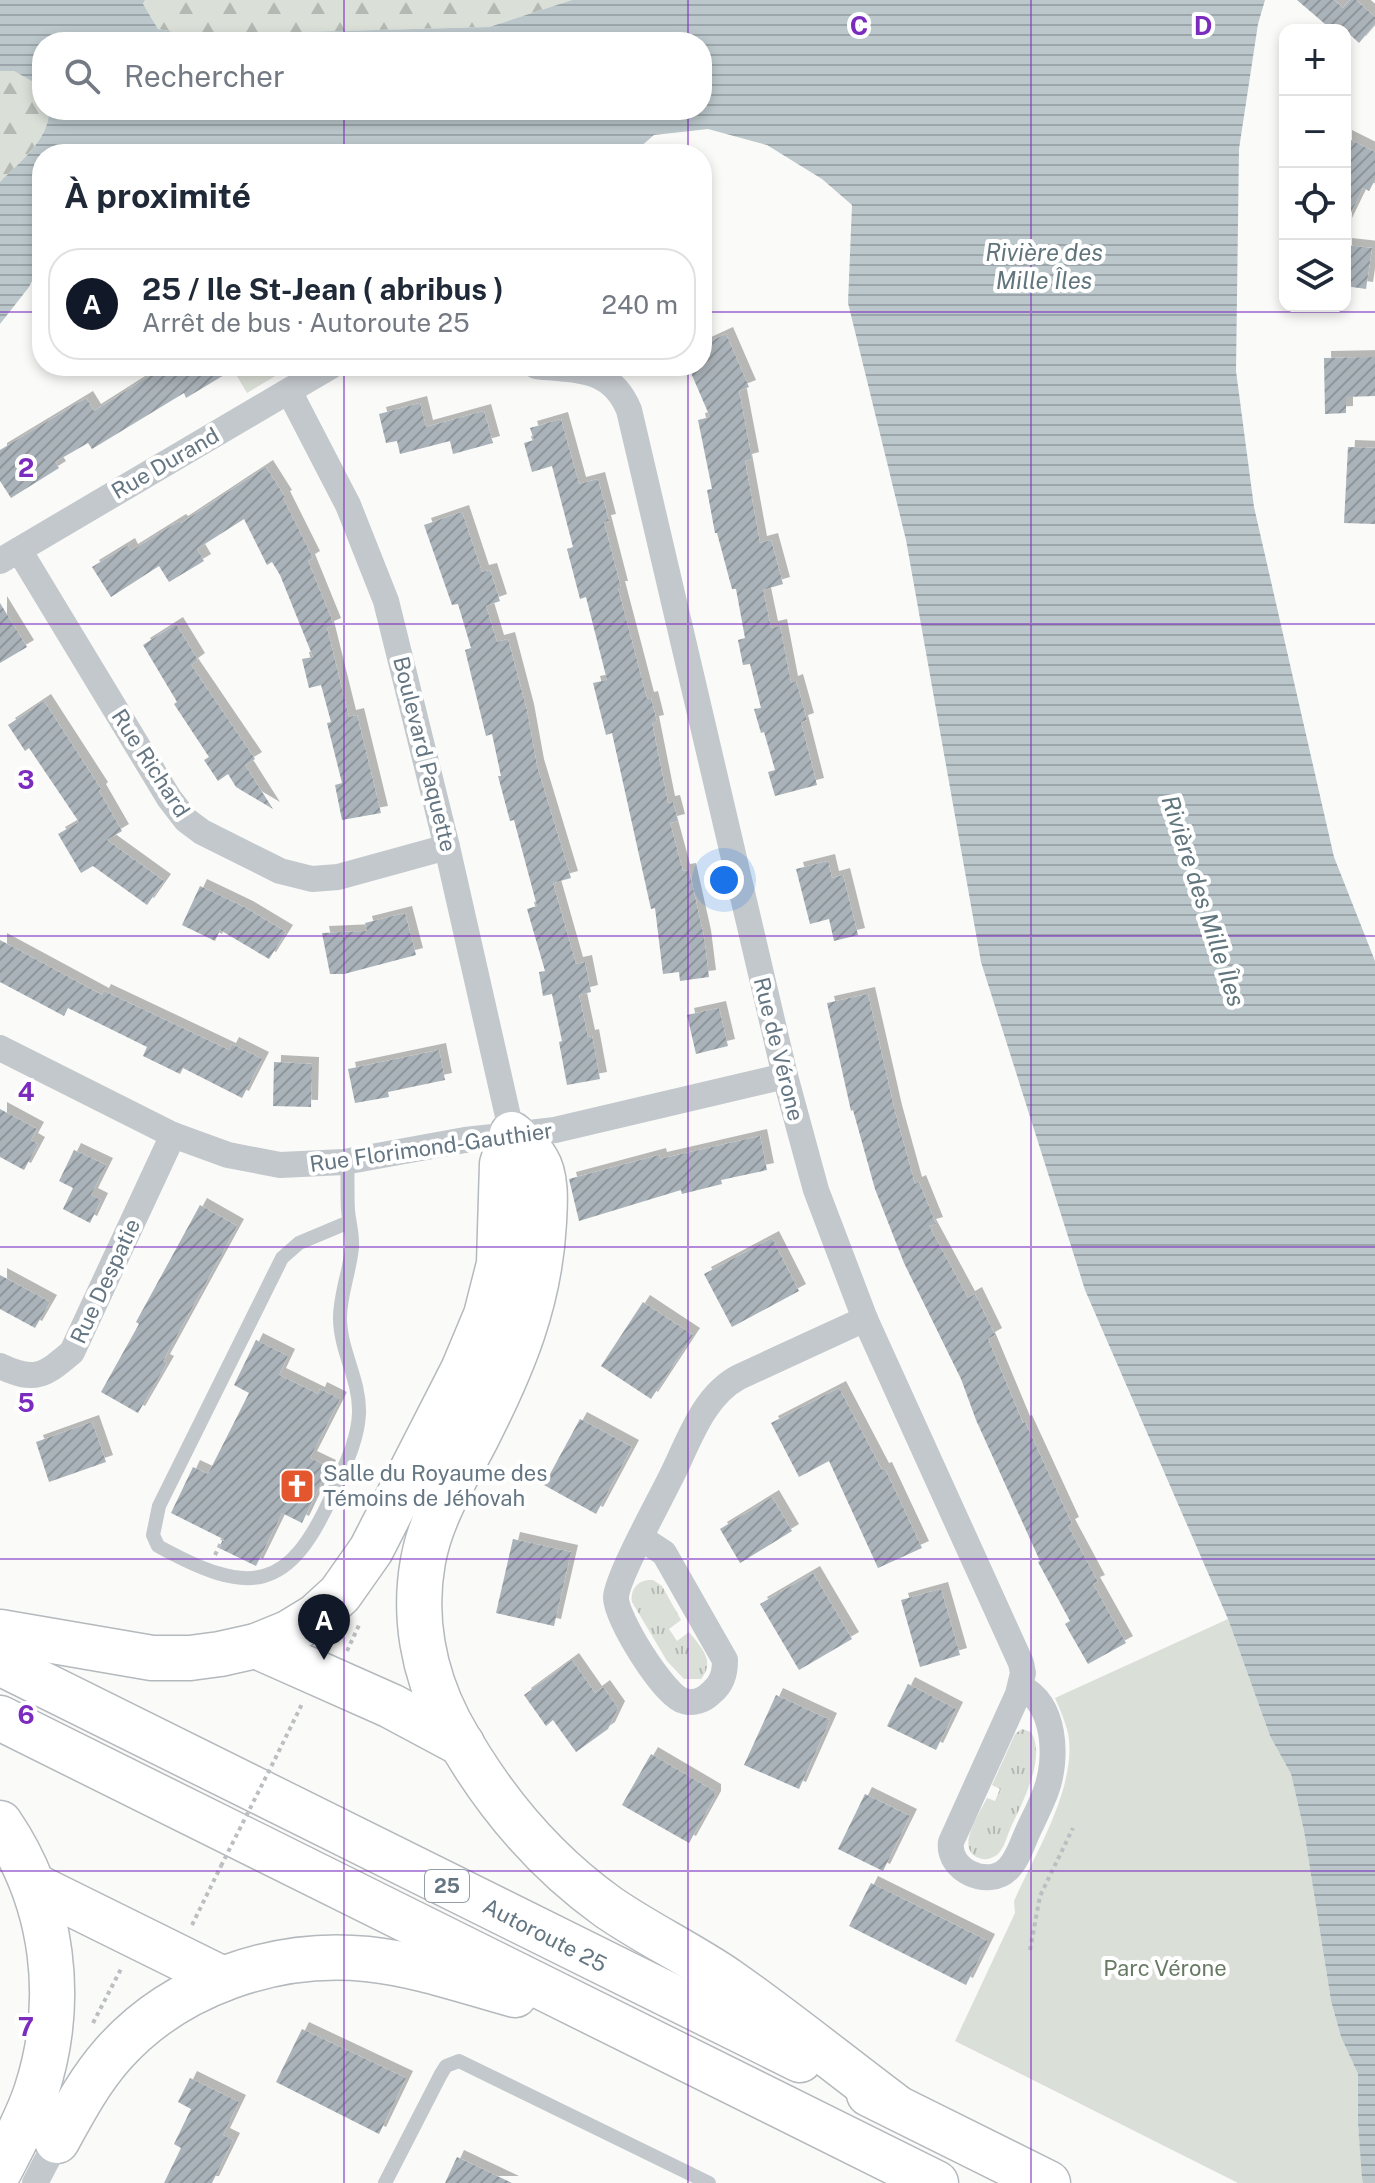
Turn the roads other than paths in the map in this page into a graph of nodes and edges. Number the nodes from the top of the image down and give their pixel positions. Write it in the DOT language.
graph roads {
  1 [pos="314,376"];
  2 [pos="600,376"];
  3 [pos="289,391"];
  4 [pos="10,555"];
  5 [pos="447,847"];
  6 [pos="0,1048"];
  7 [pos="785,1076"];
  8 [pos="512,1134"];
  9 [pos="173,1135"];
  10 [pos="347,1162"];
  11 [pos="349,1222"];
  12 [pos="865,1319"];
  13 [pos="0,1366"];
  14 [pos="641,1538"];
  15 [pos="0,1632"];
  16 [pos="256,1646"];
  17 [pos="0,1663"];
  18 [pos="1020,1687"];
  19 [pos="0,1718"];
  20 [pos="462,1744"];
  21 [pos="0,1823"];
  22 [pos="35,1886"];
  23 [pos="223,1979"];
  24 [pos="599,2017"];
  25 [pos="896,2107"];
  26 [pos="57,2141"];
  27 [pos="0,2170"];
  28 [pos="35,2183"];
  29 [pos="385,2183"];
  30 [pos="709,2183"];
  31 [pos="936,2183"];
  32 [pos="1048,2183"];
  1 -- 3 [label="street, Rue Durand"];
  2 -- 7 [label="street, Rue de Vérone"];
  3 -- 4 [label="street, Rue Durand"];
  3 -- 5 [label="street, Boulevard Paquette"];
  4 -- 5 [label="street, Rue Richard"];
  5 -- 8 [label="street, Boulevard Paquette"];
  6 -- 9 [label="street, Rue Florimond-Gauthier"];
  7 -- 8 [label="street, Rue Florimond-Gauthier"];
  7 -- 12 [label="street, Rue de Vérone"];
  8 -- 10 [label="street, Rue Florimond-Gauthier"];
  8 -- 16 [label="highway"];
  8 -- 20 [label="highway"];
  9 -- 10 [label="street, Rue Florimond-Gauthier"];
  9 -- 13 [label="street, Rue Despatie"];
  10 -- 11 [label="lane"];
  11 -- 11 [label="lane"];
  12 -- 14 [label="street"];
  12 -- 18 [label="street, Rue de Vérone"];
  14 -- 14 [label="street"];
  15 -- 16 [label="highway"];
  16 -- 20 [label="highway"];
  17 -- 25 [label="highway, Autoroute 25 / 25"];
  18 -- 18 [label="street"];
  19 -- 24 [label="highway, 25"];
  20 -- 25 [label="highway"];
  21 -- 22 [label="highway"];
  22 -- 23 [label="highway"];
  22 -- 27 [label="highway"];
  23 -- 24 [label="highway"];
  23 -- 26 [label="highway"];
  24 -- 31 [label="highway, 25"];
  25 -- 32 [label="highway, Autoroute 25 / 25"];
  26 -- 28 [label="street"];
  29 -- 30 [label="lane"];
}
